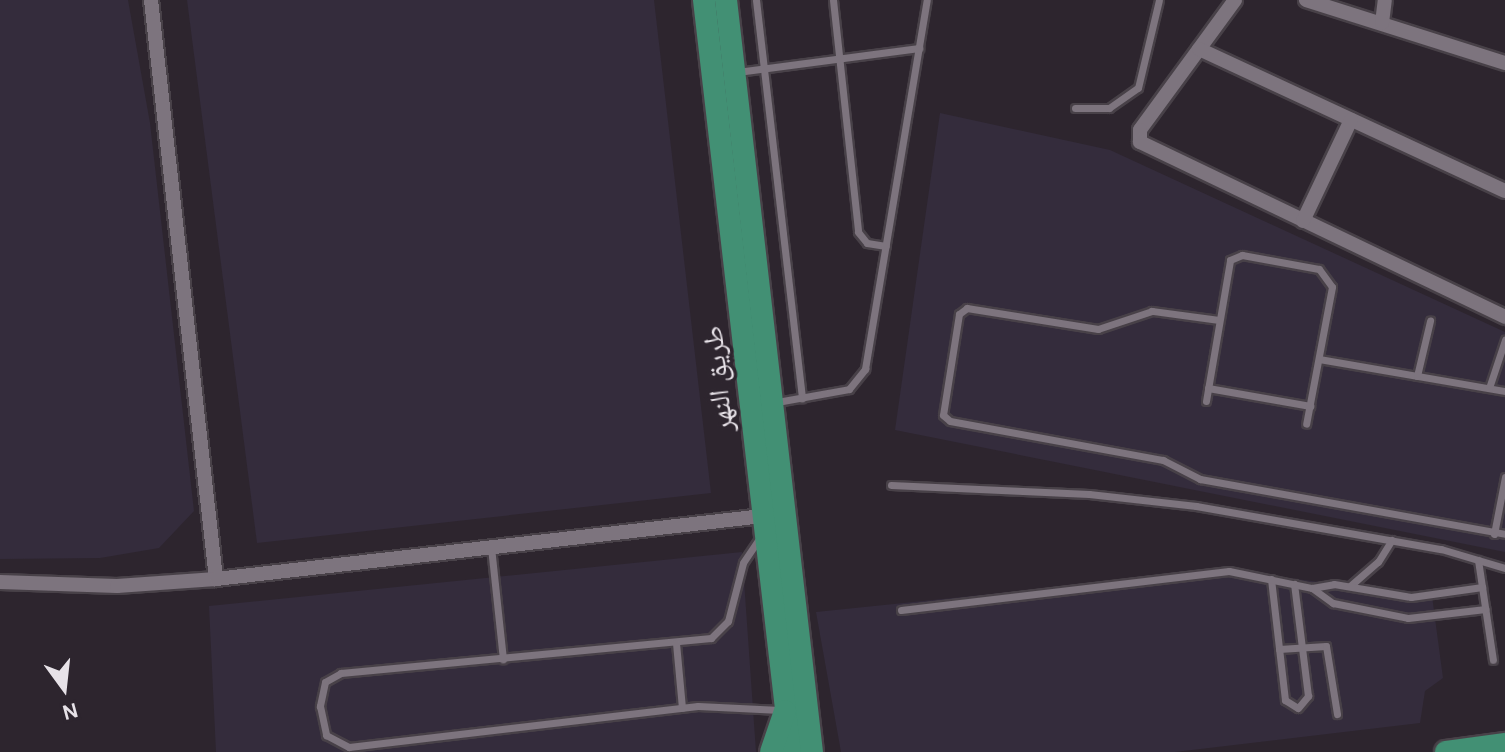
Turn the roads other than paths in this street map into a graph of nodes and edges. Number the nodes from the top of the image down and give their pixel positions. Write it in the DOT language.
graph roads {
  1 [pos="151,0"];
  2 [pos="704,0"];
  3 [pos="726,0"];
  4 [pos="756,0"];
  5 [pos="833,0"];
  6 [pos="927,0"];
  7 [pos="1159,0"];
  8 [pos="1235,0"];
  9 [pos="1306,0"];
  10 [pos="1365,0"];
  11 [pos="1385,0"];
  12 [pos="1355,15"];
  13 [pos="1382,23"];
  14 [pos="919,48"];
  15 [pos="1199,49"];
  16 [pos="839,59"];
  17 [pos="1505,63"];
  18 [pos="764,69"];
  19 [pos="735,72"];
  20 [pos="1075,108"];
  21 [pos="1351,120"];
  22 [pos="1505,191"];
  23 [pos="1303,221"];
  24 [pos="886,246"];
  25 [pos="1504,311"];
  26 [pos="1219,320"];
  27 [pos="1430,321"];
  28 [pos="1505,340"];
  29 [pos="1319,359"];
  30 [pos="1417,376"];
  31 [pos="1208,388"];
  32 [pos="1489,388"];
  33 [pos="1505,391"];
  34 [pos="802,398"];
  35 [pos="1206,401"];
  36 [pos="773,403"];
  37 [pos="1310,406"];
  38 [pos="1306,424"];
  39 [pos="1505,477"];
  40 [pos="891,485"];
  41 [pos="764,524"];
  42 [pos="1494,534"];
  43 [pos="1505,534"];
  44 [pos="1392,540"];
  45 [pos="491,547"];
  46 [pos="1478,560"];
  47 [pos="1505,568"];
  48 [pos="216,579"];
  49 [pos="1271,579"];
  50 [pos="0,582"];
  51 [pos="1294,584"];
  52 [pos="1350,586"];
  53 [pos="1482,587"];
  54 [pos="1312,588"];
  55 [pos="1485,609"];
  56 [pos="901,610"];
  57 [pos="676,643"];
  58 [pos="1302,647"];
  59 [pos="1279,649"];
  60 [pos="503,659"];
  61 [pos="1493,660"];
  62 [pos="682,708"];
  63 [pos="786,710"];
  64 [pos="1337,714"];
  65 [pos="1505,744"];
  66 [pos="771,752"];
  67 [pos="791,752"];
  68 [pos="812,752"];
  69 [pos="1446,752"];
  1 -- 48 [label="street"];
  2 -- 41 [label="main road, طريق النهر"];
  3 -- 19 [label="main road, طريق النهر"];
  4 -- 18 [label="lane"];
  5 -- 16 [label="lane"];
  6 -- 14 [label="lane"];
  7 -- 20 [label="lane"];
  8 -- 15 [label="street"];
  9 -- 12 [label="street"];
  10 -- 12 [label="street"];
  11 -- 13 [label="street"];
  12 -- 13 [label="street"];
  13 -- 17 [label="street"];
  14 -- 16 [label="lane"];
  14 -- 24 [label="lane"];
  15 -- 21 [label="street"];
  15 -- 23 [label="street"];
  16 -- 18 [label="lane"];
  16 -- 24 [label="lane"];
  18 -- 19 [label="lane"];
  18 -- 34 [label="lane"];
  19 -- 36 [label="main road, طريق النهر"];
  21 -- 22 [label="street"];
  21 -- 23 [label="street"];
  23 -- 25 [label="street"];
  24 -- 34 [label="lane"];
  26 -- 29 [label="lane"];
  26 -- 31 [label="lane"];
  26 -- 42 [label="lane"];
  27 -- 30 [label="lane"];
  28 -- 32 [label="lane"];
  29 -- 30 [label="lane"];
  29 -- 37 [label="lane"];
  30 -- 32 [label="lane"];
  31 -- 35 [label="lane"];
  31 -- 37 [label="lane"];
  32 -- 33 [label="lane"];
  34 -- 36 [label="lane"];
  36 -- 68 [label="main road, طريق النهر"];
  37 -- 38 [label="lane"];
  39 -- 42 [label="lane"];
  40 -- 44 [label="lane"];
  41 -- 45 [label="street"];
  41 -- 57 [label="lane"];
  41 -- 63 [label="main road, طريق النهر"];
  42 -- 43 [label="lane"];
  44 -- 46 [label="lane"];
  44 -- 52 [label="lane"];
  45 -- 48 [label="street"];
  45 -- 60 [label="lane"];
  46 -- 47 [label="lane"];
  46 -- 53 [label="lane"];
  48 -- 50 [label="street"];
  49 -- 51 [label="lane"];
  49 -- 56 [label="lane"];
  49 -- 59 [label="lane"];
  51 -- 54 [label="lane"];
  51 -- 58 [label="lane"];
  52 -- 53 [label="lane"];
  52 -- 54 [label="lane"];
  53 -- 55 [label="lane"];
  54 -- 55 [label="lane"];
  55 -- 61 [label="lane"];
  57 -- 60 [label="lane"];
  57 -- 62 [label="lane"];
  58 -- 59 [label="lane"];
  58 -- 59 [label="lane"];
  58 -- 64 [label="lane"];
  60 -- 62 [label="lane"];
  62 -- 63 [label="lane"];
  63 -- 66 [label="main road"];
  63 -- 67 [label="main road, طريق النهر"];
  65 -- 69 [label="main road"];
}
